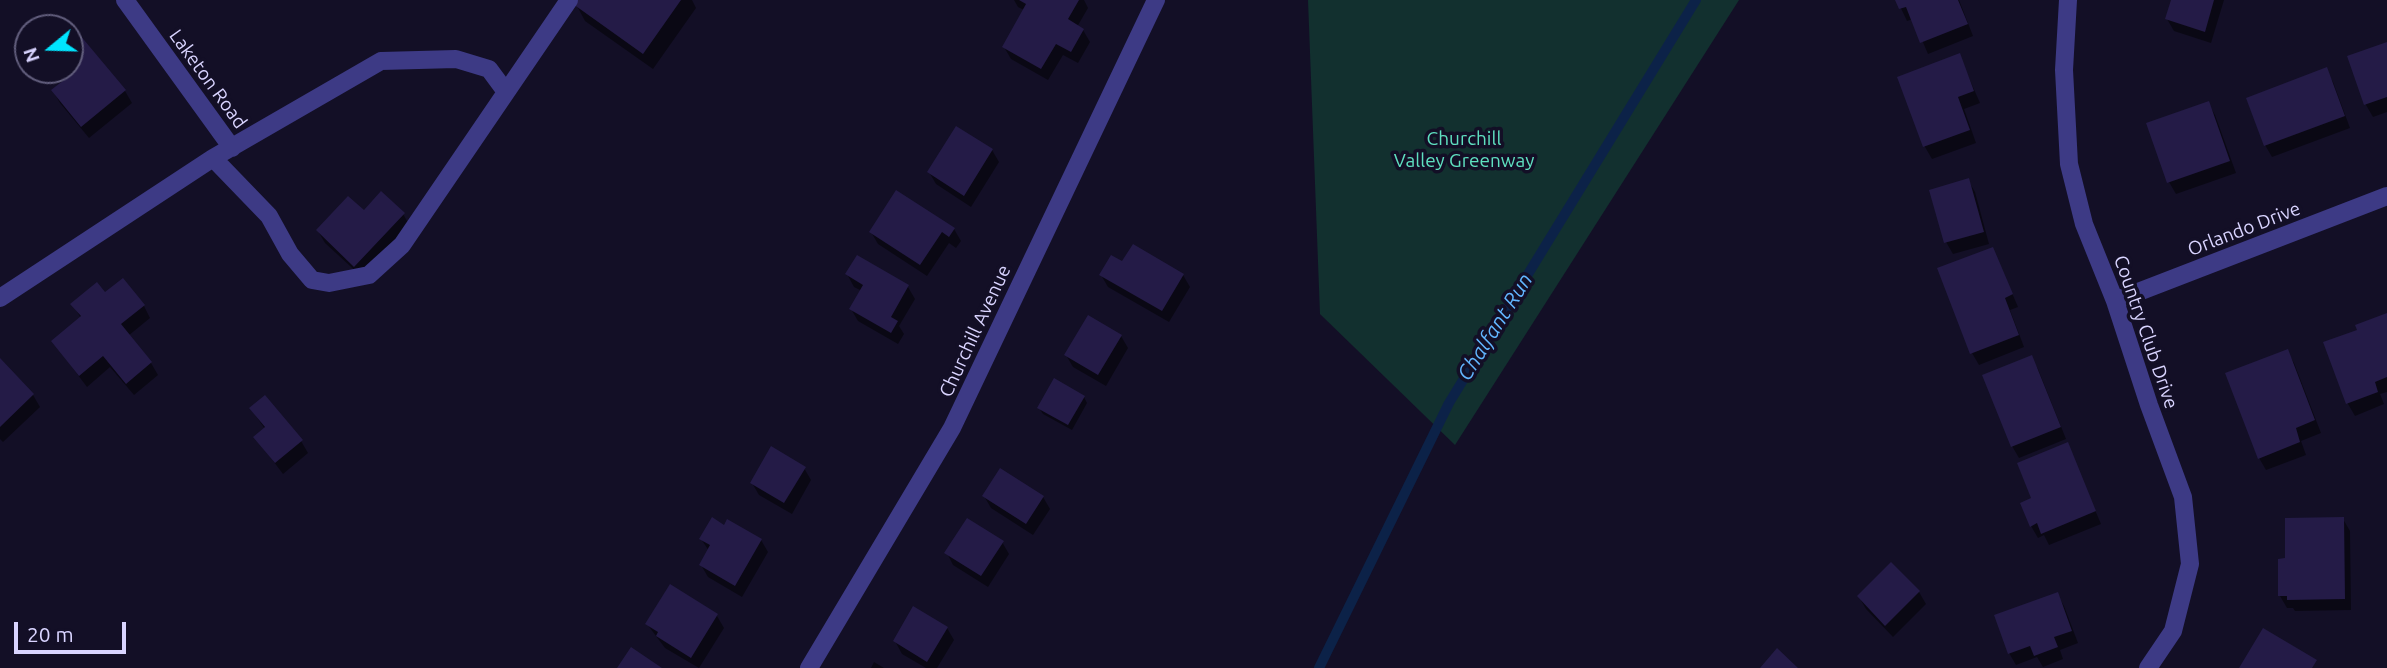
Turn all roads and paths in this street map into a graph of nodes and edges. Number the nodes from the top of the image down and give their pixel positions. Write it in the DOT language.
graph roads {
  1 [pos="125,0"];
  2 [pos="569,0"];
  3 [pos="1156,0"];
  4 [pos="2068,0"];
  5 [pos="506,92"];
  6 [pos="232,148"];
  7 [pos="214,159"];
  8 [pos="2387,196"];
  9 [pos="0,299"];
  10 [pos="2115,301"];
  11 [pos="809,668"];
  12 [pos="2148,668"];
  1 -- 6 [label="street, Laketon Road"];
  2 -- 5 [label="street"];
  3 -- 11 [label="street, Churchill Avenue"];
  4 -- 10 [label="street, Country Club Drive"];
  5 -- 6 [label="street"];
  5 -- 7 [label="street"];
  6 -- 7 [label="street"];
  7 -- 9 [label="street"];
  8 -- 10 [label="street, Orlando Drive"];
  10 -- 12 [label="street, Country Club Drive"];
}
